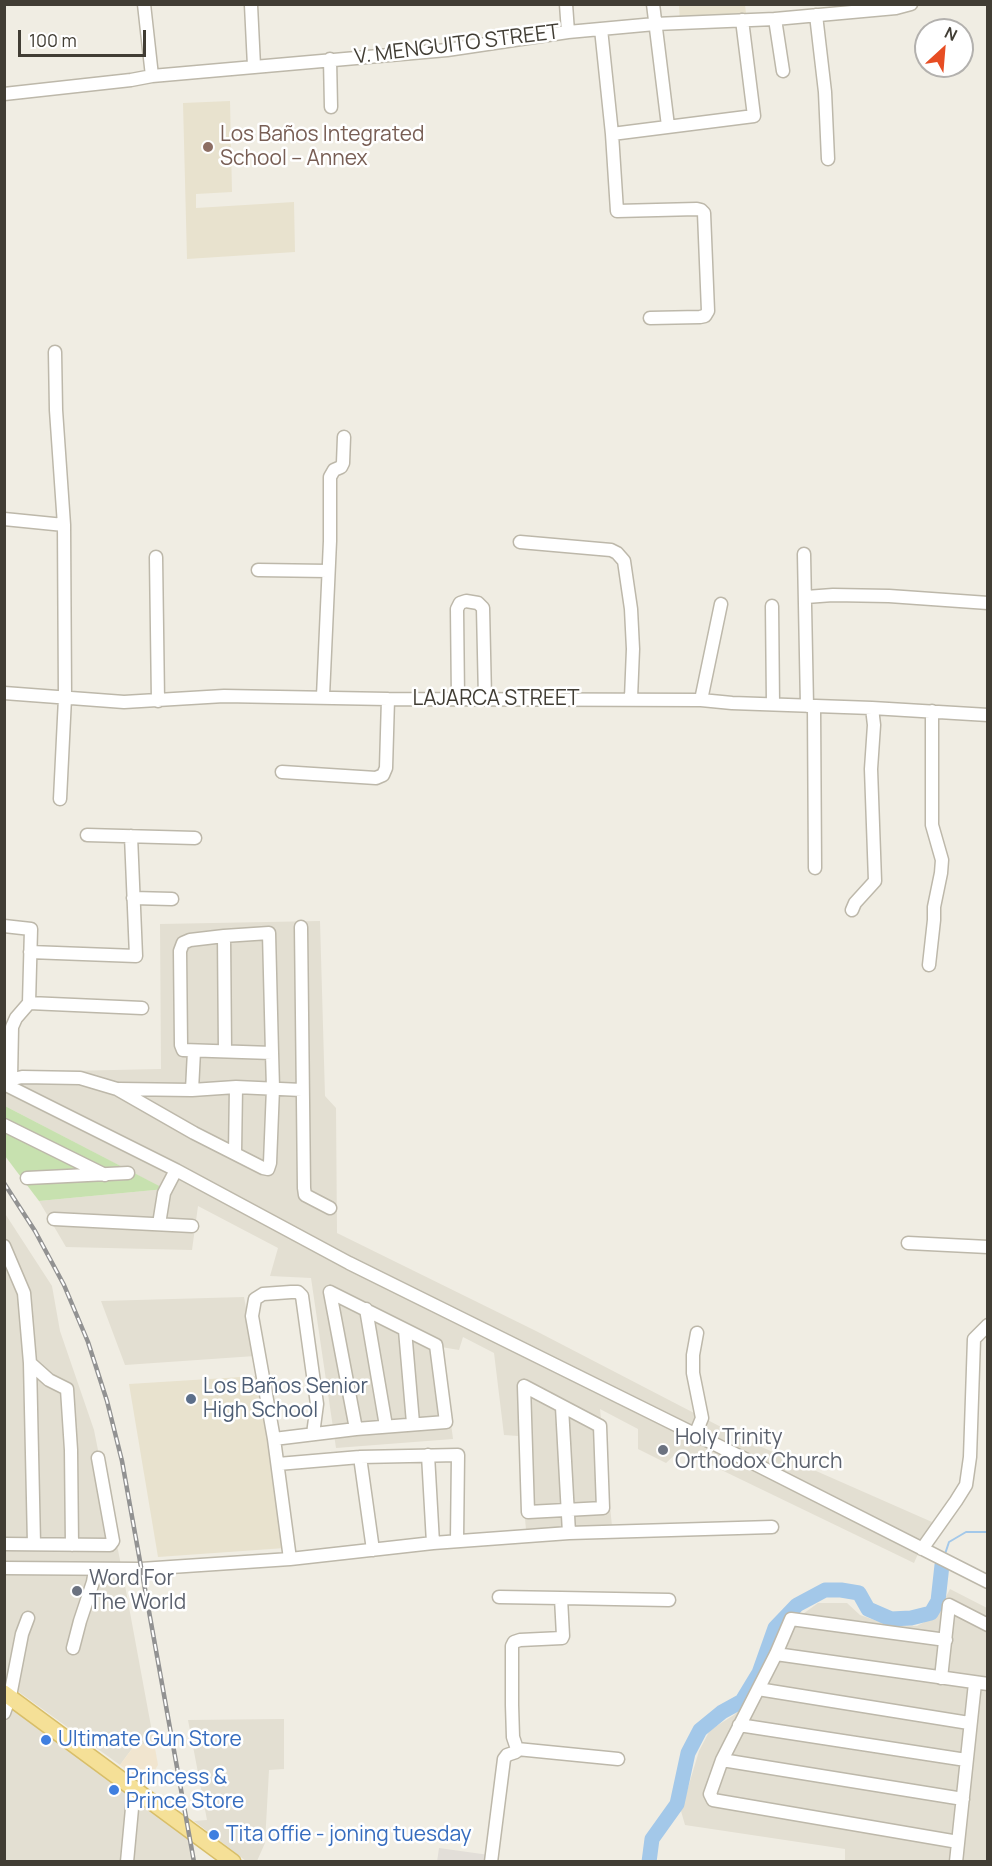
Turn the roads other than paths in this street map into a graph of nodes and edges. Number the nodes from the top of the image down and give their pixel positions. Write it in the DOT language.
graph roads {
  1 [pos="144,4"];
  2 [pos="566,4"];
  3 [pos="653,4"];
  4 [pos="911,4"];
  5 [pos="251,5"];
  6 [pos="895,6"];
  7 [pos="816,15"];
  8 [pos="775,19"];
  9 [pos="742,20"];
  10 [pos="655,24"];
  11 [pos="601,29"];
  12 [pos="568,32"];
  13 [pos="330,59"];
  14 [pos="254,66"];
  15 [pos="783,71"];
  16 [pos="152,76"];
  17 [pos="4,94"];
  18 [pos="331,107"];
  19 [pos="668,126"];
  20 [pos="612,134"];
  21 [pos="828,159"];
  22 [pos="650,318"];
  23 [pos="55,352"];
  24 [pos="344,437"];
  25 [pos="4,519"];
  26 [pos="64,525"];
  27 [pos="520,542"];
  28 [pos="804,554"];
  29 [pos="156,556"];
  30 [pos="258,570"];
  31 [pos="328,571"];
  32 [pos="806,597"];
  33 [pos="987,603"];
  34 [pos="722,604"];
  35 [pos="772,606"];
  36 [pos="4,693"];
  37 [pos="323,696"];
  38 [pos="65,698"];
  39 [pos="485,698"];
  40 [pos="388,699"];
  41 [pos="458,699"];
  42 [pos="631,699"];
  43 [pos="700,700"];
  44 [pos="158,701"];
  45 [pos="773,704"];
  46 [pos="810,706"];
  47 [pos="872,708"];
  48 [pos="932,711"];
  49 [pos="987,715"];
  50 [pos="282,772"];
  51 [pos="60,799"];
  52 [pos="87,835"];
  53 [pos="131,836"];
  54 [pos="195,838"];
  55 [pos="815,868"];
  56 [pos="133,898"];
  57 [pos="172,899"];
  58 [pos="852,910"];
  59 [pos="4,926"];
  60 [pos="301,927"];
  61 [pos="224,936"];
  62 [pos="30,952"];
  63 [pos="929,965"];
  64 [pos="29,1003"];
  65 [pos="142,1008"];
  66 [pos="194,1051"];
  67 [pos="225,1051"];
  68 [pos="272,1053"];
  69 [pos="7,1082"];
  70 [pos="236,1088"];
  71 [pos="273,1088"];
  72 [pos="117,1089"];
  73 [pos="192,1090"];
  74 [pos="302,1090"];
  75 [pos="4,1125"];
  76 [pos="235,1154"];
  77 [pos="176,1170"];
  78 [pos="128,1173"];
  79 [pos="105,1175"];
  80 [pos="27,1178"];
  81 [pos="330,1208"];
  82 [pos="54,1219"];
  83 [pos="159,1224"];
  84 [pos="192,1226"];
  85 [pos="908,1243"];
  86 [pos="987,1247"];
  87 [pos="5,1249"];
  88 [pos="366,1309"];
  89 [pos="987,1325"];
  90 [pos="405,1330"];
  91 [pos="697,1333"];
  92 [pos="30,1363"];
  93 [pos="562,1407"];
  94 [pos="413,1423"];
  95 [pos="386,1426"];
  96 [pos="356,1428"];
  97 [pos="313,1434"];
  98 [pos="695,1435"];
  99 [pos="274,1439"];
  100 [pos="428,1455"];
  101 [pos="360,1457"];
  102 [pos="98,1458"];
  103 [pos="278,1464"];
  104 [pos="568,1511"];
  105 [pos="772,1527"];
  106 [pos="569,1533"];
  107 [pos="456,1540"];
  108 [pos="433,1543"];
  109 [pos="4,1544"];
  110 [pos="34,1544"];
  111 [pos="72,1545"];
  112 [pos="373,1550"];
  113 [pos="923,1550"];
  114 [pos="290,1558"];
  115 [pos="4,1568"];
  116 [pos="95,1570"];
  117 [pos="987,1582"];
  118 [pos="499,1597"];
  119 [pos="561,1598"];
  120 [pos="669,1600"];
  121 [pos="28,1618"];
  122 [pos="987,1624"];
  123 [pos="946,1640"];
  124 [pos="73,1648"];
  125 [pos="776,1654"];
  126 [pos="941,1678"];
  127 [pos="981,1683"];
  128 [pos="758,1689"];
  129 [pos="7,1695"];
  130 [pos="4,1713"];
  131 [pos="969,1723"];
  132 [pos="739,1725"];
  133 [pos="517,1749"];
  134 [pos="618,1759"];
  135 [pos="722,1760"];
  136 [pos="966,1760"];
  137 [pos="134,1787"];
  138 [pos="963,1799"];
  139 [pos="958,1842"];
  140 [pos="127,1862"];
  141 [pos="233,1862"];
  142 [pos="491,1862"];
  143 [pos="957,1862"];
  1 -- 16 [label="street"];
  2 -- 12 [label="street"];
  3 -- 10 [label="street"];
  4 -- 6 [label="street, V. MENGUITO STREET"];
  5 -- 14 [label="street"];
  6 -- 7 [label="street, V. MENGUITO STREET"];
  7 -- 8 [label="street, V. MENGUITO STREET"];
  7 -- 21 [label="street"];
  8 -- 9 [label="street, V. MENGUITO STREET"];
  8 -- 15 [label="street"];
  9 -- 10 [label="street, V. MENGUITO STREET"];
  9 -- 19 [label="street"];
  10 -- 11 [label="street, V. MENGUITO STREET"];
  10 -- 19 [label="street"];
  11 -- 12 [label="street, V. MENGUITO STREET"];
  11 -- 20 [label="street"];
  12 -- 13 [label="street, V. MENGUITO STREET"];
  13 -- 14 [label="street, V. MENGUITO STREET"];
  13 -- 18 [label="street"];
  14 -- 16 [label="street, V. MENGUITO STREET"];
  16 -- 17 [label="street, V. MENGUITO STREET"];
  19 -- 20 [label="street"];
  20 -- 22 [label="street"];
  23 -- 26 [label="street"];
  24 -- 31 [label="street"];
  25 -- 26 [label="street"];
  26 -- 38 [label="street"];
  27 -- 42 [label="street"];
  28 -- 32 [label="street"];
  29 -- 44 [label="street"];
  30 -- 31 [label="street"];
  31 -- 37 [label="street"];
  32 -- 33 [label="street"];
  32 -- 46 [label="street"];
  34 -- 43 [label="street"];
  35 -- 45 [label="street"];
  36 -- 38 [label="street, LAJARCA STREET"];
  37 -- 40 [label="street, LAJARCA STREET"];
  37 -- 44 [label="street, LAJARCA STREET"];
  38 -- 44 [label="street, LAJARCA STREET"];
  38 -- 51 [label="street"];
  39 -- 41 [label="street, LAJARCA STREET"];
  39 -- 41 [label="street"];
  39 -- 42 [label="street, LAJARCA STREET"];
  40 -- 41 [label="street, LAJARCA STREET"];
  40 -- 50 [label="street"];
  42 -- 43 [label="street, LAJARCA STREET"];
  43 -- 45 [label="street, LAJARCA STREET"];
  45 -- 46 [label="street, LAJARCA STREET"];
  46 -- 47 [label="street, LAJARCA STREET"];
  46 -- 55 [label="street"];
  47 -- 48 [label="street, LAJARCA STREET"];
  47 -- 58 [label="street"];
  48 -- 49 [label="street, LAJARCA STREET"];
  48 -- 63 [label="street"];
  52 -- 53 [label="street"];
  53 -- 54 [label="street"];
  53 -- 56 [label="street"];
  56 -- 57 [label="street"];
  56 -- 62 [label="street"];
  59 -- 62 [label="street"];
  60 -- 74 [label="street"];
  61 -- 66 [label="street"];
  61 -- 67 [label="street"];
  61 -- 68 [label="street"];
  62 -- 64 [label="street"];
  64 -- 65 [label="street"];
  64 -- 69 [label="street"];
  66 -- 67 [label="street"];
  66 -- 73 [label="street"];
  67 -- 68 [label="street"];
  68 -- 71 [label="street"];
  69 -- 72 [label="street"];
  69 -- 77 [label="street"];
  70 -- 71 [label="street"];
  70 -- 73 [label="street"];
  70 -- 76 [label="street"];
  71 -- 74 [label="street"];
  71 -- 76 [label="street"];
  72 -- 73 [label="street"];
  72 -- 76 [label="street"];
  74 -- 81 [label="street"];
  75 -- 79 [label="street"];
  77 -- 83 [label="street"];
  77 -- 98 [label="street"];
  78 -- 79 [label="street"];
  79 -- 80 [label="street"];
  82 -- 83 [label="street"];
  83 -- 84 [label="street"];
  85 -- 86 [label="street"];
  87 -- 92 [label="street"];
  88 -- 90 [label="street"];
  88 -- 95 [label="street"];
  88 -- 96 [label="street"];
  89 -- 113 [label="street"];
  90 -- 94 [label="street"];
  90 -- 94 [label="street"];
  91 -- 98 [label="street"];
  92 -- 110 [label="street"];
  92 -- 111 [label="street"];
  93 -- 104 [label="street"];
  93 -- 104 [label="street"];
  93 -- 104 [label="street"];
  94 -- 95 [label="street"];
  95 -- 96 [label="street"];
  96 -- 97 [label="street"];
  97 -- 99 [label="street"];
  97 -- 99 [label="street"];
  98 -- 113 [label="street"];
  99 -- 103 [label="street"];
  100 -- 101 [label="street"];
  100 -- 107 [label="street"];
  100 -- 108 [label="street"];
  101 -- 103 [label="street"];
  101 -- 112 [label="street"];
  102 -- 111 [label="street"];
  103 -- 114 [label="street"];
  104 -- 106 [label="street"];
  105 -- 106 [label="street"];
  106 -- 107 [label="street"];
  107 -- 108 [label="street"];
  108 -- 112 [label="street"];
  109 -- 110 [label="street"];
  110 -- 111 [label="street"];
  112 -- 114 [label="street"];
  113 -- 117 [label="street"];
  114 -- 116 [label="street"];
  115 -- 116 [label="street"];
  116 -- 124 [label="street"];
  118 -- 119 [label="street"];
  119 -- 120 [label="street"];
  119 -- 133 [label="street"];
  121 -- 129 [label="street"];
  122 -- 123 [label="street"];
  123 -- 125 [label="street"];
  123 -- 126 [label="street"];
  125 -- 126 [label="street"];
  125 -- 128 [label="street"];
  126 -- 127 [label="street"];
  127 -- 131 [label="street"];
  128 -- 131 [label="street"];
  128 -- 132 [label="street"];
  129 -- 130 [label="street"];
  129 -- 137 [label="main road"];
  131 -- 136 [label="street"];
  132 -- 135 [label="street"];
  132 -- 136 [label="street"];
  133 -- 134 [label="street"];
  133 -- 142 [label="street"];
  135 -- 138 [label="street"];
  135 -- 139 [label="street"];
  136 -- 138 [label="street"];
  137 -- 140 [label="street"];
  137 -- 141 [label="main road"];
  138 -- 139 [label="street"];
  139 -- 143 [label="street"];
}
